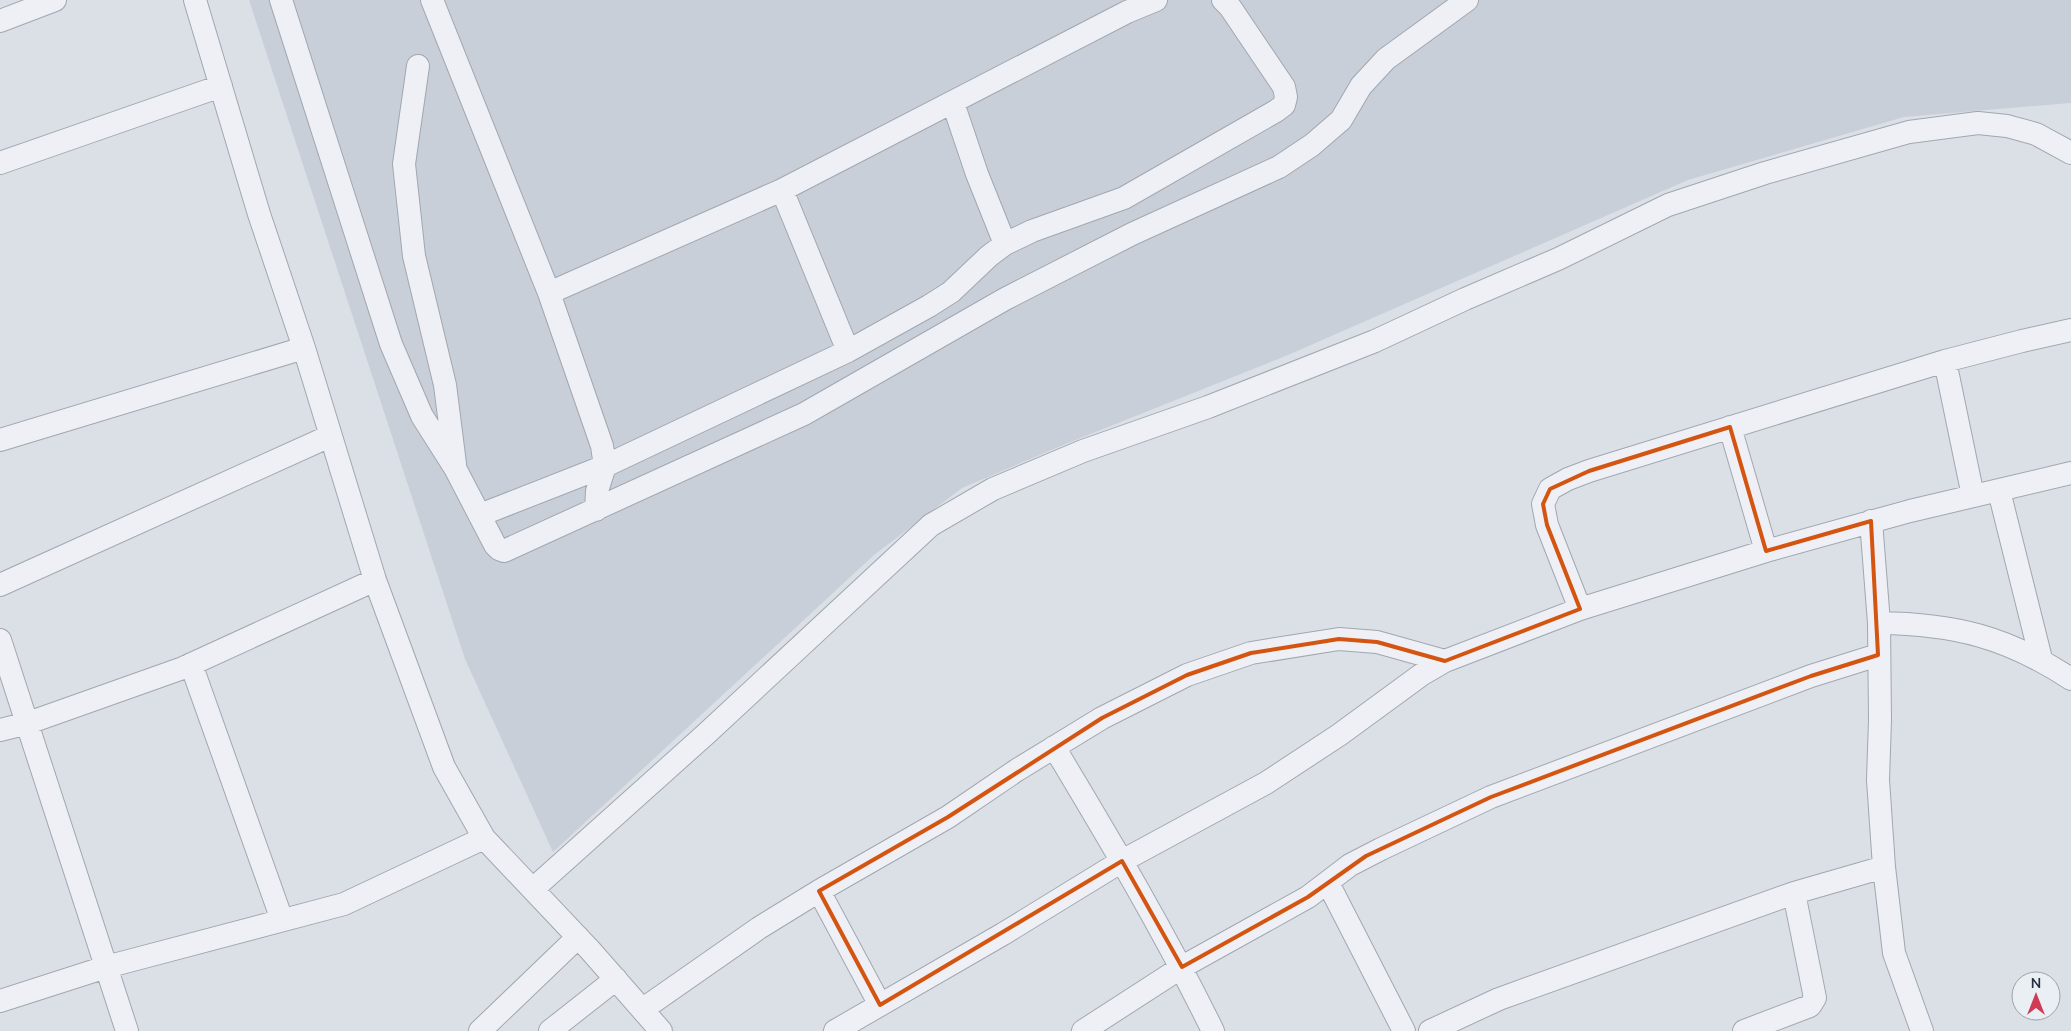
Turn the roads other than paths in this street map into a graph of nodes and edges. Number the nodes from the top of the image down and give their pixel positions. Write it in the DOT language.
graph roads {
  1 [pos="55,0"];
  2 [pos="195,0"];
  3 [pos="282,0"];
  4 [pos="432,0"];
  5 [pos="1156,0"];
  6 [pos="1223,0"];
  7 [pos="1467,0"];
  8 [pos="1127,6"];
  9 [pos="0,21"];
  10 [pos="418,66"];
  11 [pos="221,86"];
  12 [pos="953,103"];
  13 [pos="2071,153"];
  14 [pos="0,163"];
  15 [pos="782,190"];
  16 [pos="1006,244"];
  17 [pos="549,293"];
  18 [pos="2071,330"];
  19 [pos="304,348"];
  20 [pos="848,351"];
  21 [pos="1945,361"];
  22 [pos="1730,427"];
  23 [pos="330,436"];
  24 [pos="0,440"];
  25 [pos="604,466"];
  26 [pos="455,468"];
  27 [pos="2071,473"];
  28 [pos="1999,491"];
  29 [pos="1973,496"];
  30 [pos="596,510"];
  31 [pos="480,515"];
  32 [pos="1871,521"];
  33 [pos="1766,551"];
  34 [pos="375,580"];
  35 [pos="0,585"];
  36 [pos="1580,609"];
  37 [pos="1879,623"];
  38 [pos="0,640"];
  39 [pos="1878,655"];
  40 [pos="2041,659"];
  41 [pos="1445,661"];
  42 [pos="191,664"];
  43 [pos="2071,679"];
  44 [pos="28,723"];
  45 [pos="0,730"];
  46 [pos="1054,747"];
  47 [pos="484,838"];
  48 [pos="1122,861"];
  49 [pos="1884,867"];
  50 [pos="1328,883"];
  51 [pos="533,889"];
  52 [pos="819,891"];
  53 [pos="1794,893"];
  54 [pos="282,920"];
  55 [pos="584,944"];
  56 [pos="1182,966"];
  57 [pos="106,967"];
  58 [pos="612,974"];
  59 [pos="0,1001"];
  60 [pos="880,1005"];
  61 [pos="643,1009"];
  62 [pos="127,1031"];
  63 [pos="480,1031"];
  64 [pos="550,1031"];
  65 [pos="660,1031"];
  66 [pos="835,1031"];
  67 [pos="1083,1031"];
  68 [pos="1213,1031"];
  69 [pos="1404,1031"];
  70 [pos="1430,1031"];
  71 [pos="1744,1031"];
  72 [pos="1922,1031"];
  1 -- 9 [label="street"];
  2 -- 11 [label="street"];
  3 -- 26 [label="street"];
  4 -- 17 [label="street"];
  5 -- 8 [label="street"];
  6 -- 16 [label="street"];
  7 -- 30 [label="street"];
  8 -- 12 [label="street"];
  10 -- 26 [label="street"];
  11 -- 14 [label="street"];
  11 -- 19 [label="street"];
  12 -- 15 [label="street"];
  12 -- 16 [label="street"];
  13 -- 51 [label="street"];
  15 -- 17 [label="street"];
  15 -- 20 [label="street"];
  16 -- 20 [label="street"];
  17 -- 25 [label="street"];
  18 -- 21 [label="street"];
  19 -- 23 [label="street"];
  19 -- 24 [label="street"];
  20 -- 25 [label="street"];
  21 -- 22 [label="street"];
  21 -- 29 [label="street"];
  22 -- 33 [label="street"];
  22 -- 36 [label="street"];
  23 -- 34 [label="street"];
  23 -- 35 [label="street"];
  25 -- 30 [label="street"];
  25 -- 31 [label="street"];
  26 -- 31 [label="street"];
  27 -- 28 [label="street"];
  28 -- 29 [label="street"];
  28 -- 40 [label="street"];
  29 -- 32 [label="street"];
  30 -- 31 [label="street"];
  32 -- 33 [label="street"];
  32 -- 37 [label="street"];
  33 -- 36 [label="street"];
  34 -- 42 [label="street"];
  34 -- 47 [label="street"];
  36 -- 41 [label="street"];
  37 -- 39 [label="street"];
  37 -- 40 [label="street"];
  38 -- 44 [label="street"];
  39 -- 49 [label="street"];
  39 -- 50 [label="street"];
  40 -- 43 [label="street"];
  41 -- 46 [label="street"];
  41 -- 48 [label="street"];
  42 -- 44 [label="street"];
  42 -- 54 [label="street"];
  44 -- 45 [label="street"];
  44 -- 57 [label="street"];
  46 -- 48 [label="street"];
  46 -- 52 [label="street"];
  47 -- 51 [label="street"];
  47 -- 54 [label="street"];
  48 -- 56 [label="street"];
  48 -- 60 [label="street"];
  49 -- 53 [label="street"];
  49 -- 72 [label="street"];
  50 -- 56 [label="street"];
  50 -- 69 [label="street"];
  51 -- 55 [label="street"];
  52 -- 60 [label="street"];
  52 -- 61 [label="street"];
  53 -- 70 [label="street"];
  53 -- 71 [label="street"];
  54 -- 57 [label="street"];
  55 -- 58 [label="street"];
  55 -- 63 [label="street"];
  56 -- 67 [label="street"];
  56 -- 68 [label="street"];
  57 -- 59 [label="street"];
  57 -- 62 [label="street"];
  58 -- 61 [label="street"];
  58 -- 64 [label="street"];
  60 -- 66 [label="street"];
  61 -- 65 [label="street"];
}
